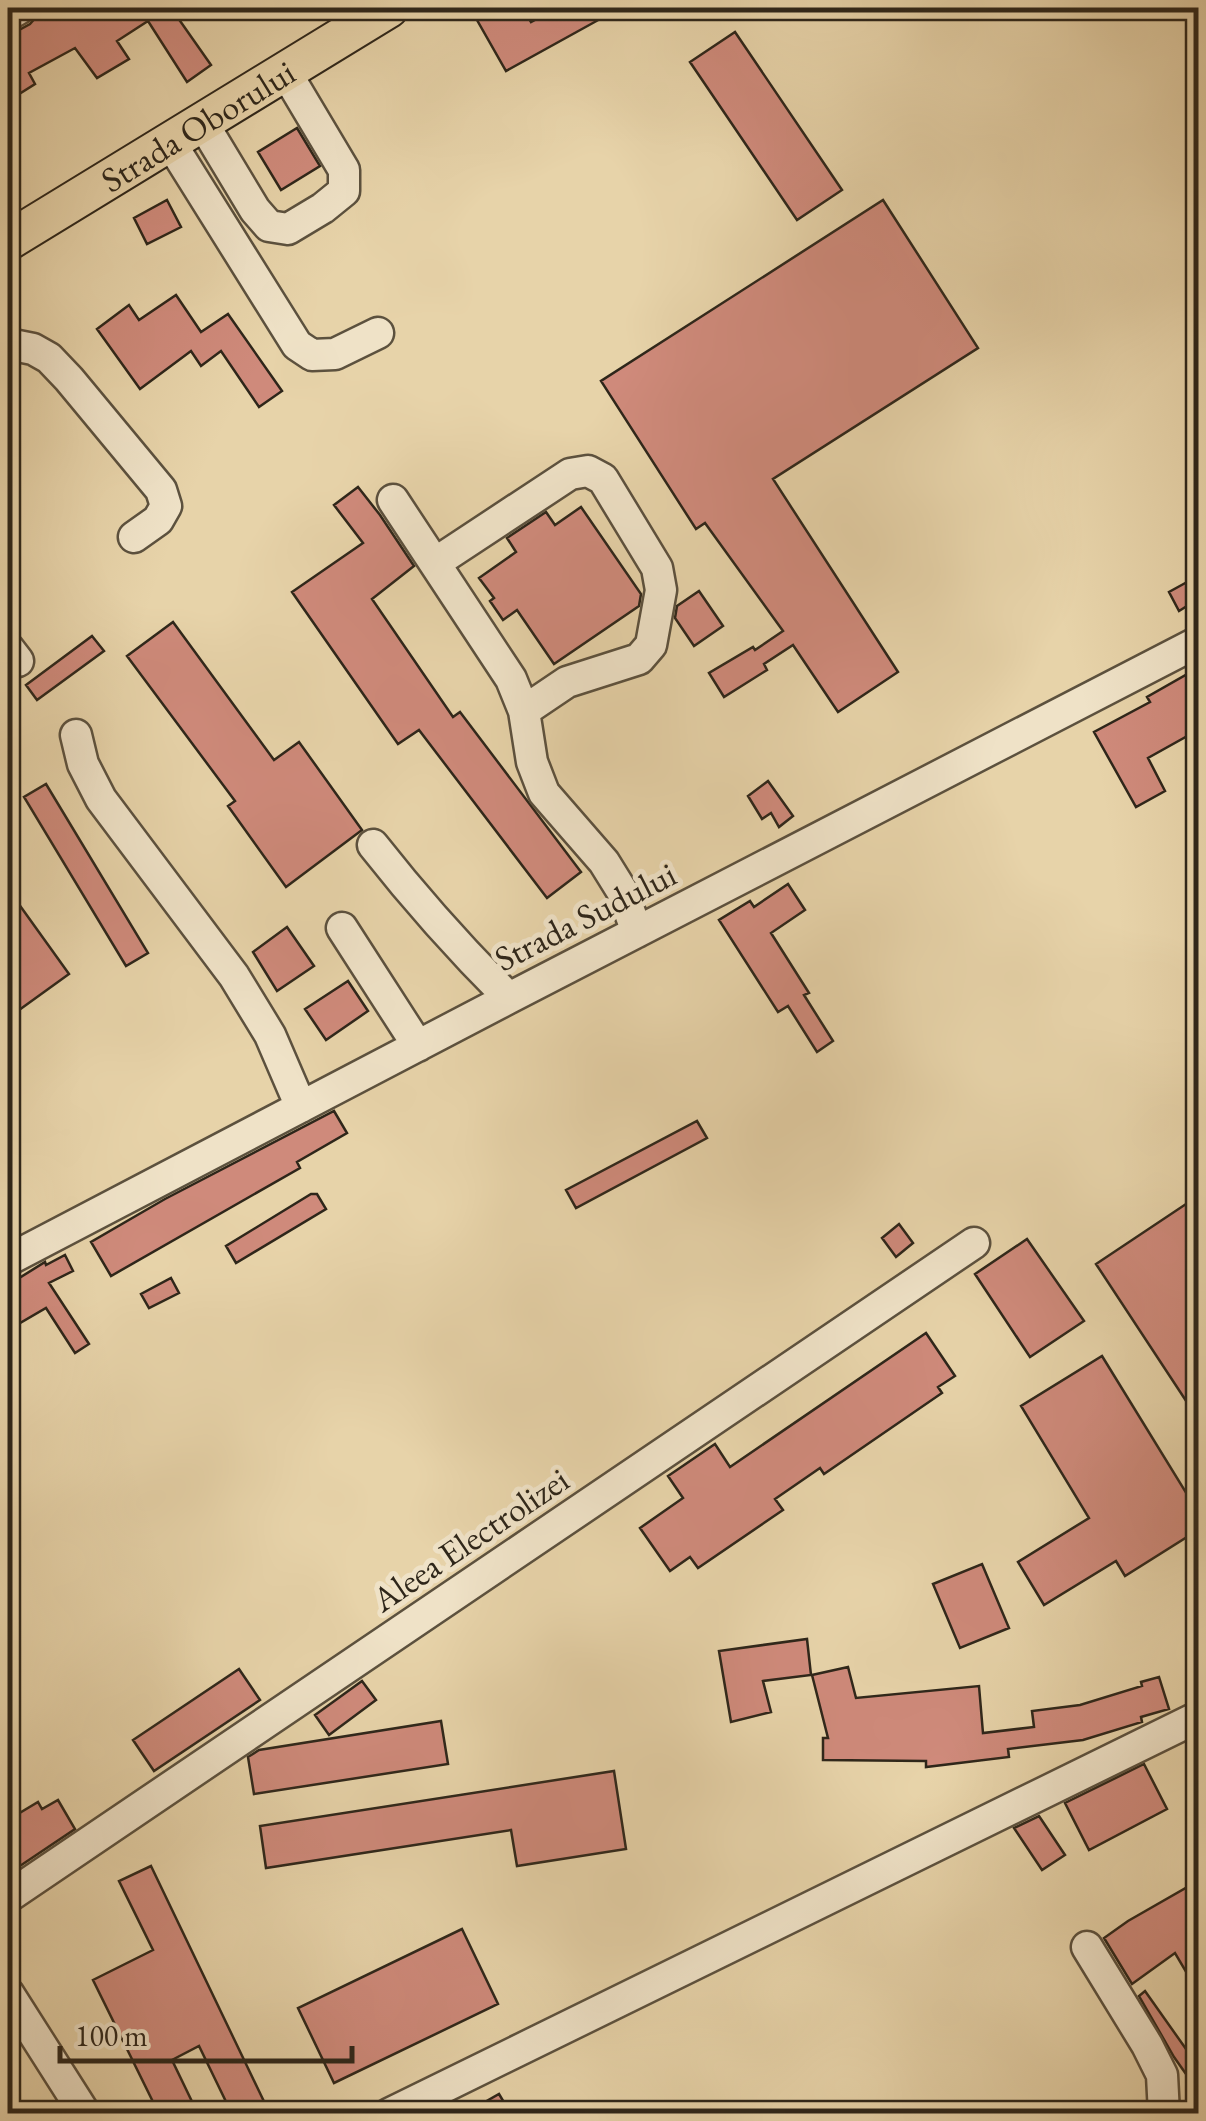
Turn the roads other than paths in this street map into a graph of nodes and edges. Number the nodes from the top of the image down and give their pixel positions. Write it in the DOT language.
graph roads {
  1 [pos="20,8"];
  2 [pos="389,8"];
  3 [pos="8,15"];
  4 [pos="285,71"];
  5 [pos="186,132"];
  6 [pos="8,242"];
  7 [pos="378,333"];
  8 [pos="8,344"];
  9 [pos="393,500"];
  10 [pos="134,537"];
  11 [pos="435,563"];
  12 [pos="1198,642"];
  13 [pos="524,712"];
  14 [pos="76,734"];
  15 [pos="373,845"];
  16 [pos="342,928"];
  17 [pos="636,932"];
  18 [pos="509,998"];
  19 [pos="418,1046"];
  20 [pos="301,1107"];
  21 [pos="974,1243"];
  22 [pos="8,1260"];
  23 [pos="1198,1717"];
  24 [pos="8,1897"];
  25 [pos="1087,1947"];
  26 [pos="8,1993"];
  27 [pos="84,2114"];
  28 [pos="389,2114"];
  29 [pos="1164,2114"];
  1 -- 3 [label="street"];
  2 -- 4 [label="main road, Strada Oborului"];
  4 -- 5 [label="main road, Strada Oborului"];
  4 -- 5 [label="street"];
  5 -- 6 [label="main road, Strada Oborului"];
  5 -- 7 [label="street"];
  8 -- 10 [label="street"];
  9 -- 11 [label="street"];
  11 -- 13 [label="street"];
  11 -- 13 [label="street"];
  12 -- 17 [label="street, Strada Sudului"];
  13 -- 17 [label="street"];
  14 -- 20 [label="street"];
  15 -- 18 [label="street"];
  16 -- 19 [label="street"];
  17 -- 18 [label="street, Strada Sudului"];
  18 -- 19 [label="street, Strada Sudului"];
  19 -- 20 [label="street, Strada Sudului"];
  20 -- 22 [label="street, Strada Sudului"];
  21 -- 24 [label="street, Aleea Electrolizei"];
  23 -- 28 [label="street"];
  25 -- 29 [label="street"];
  26 -- 27 [label="street"];
}
